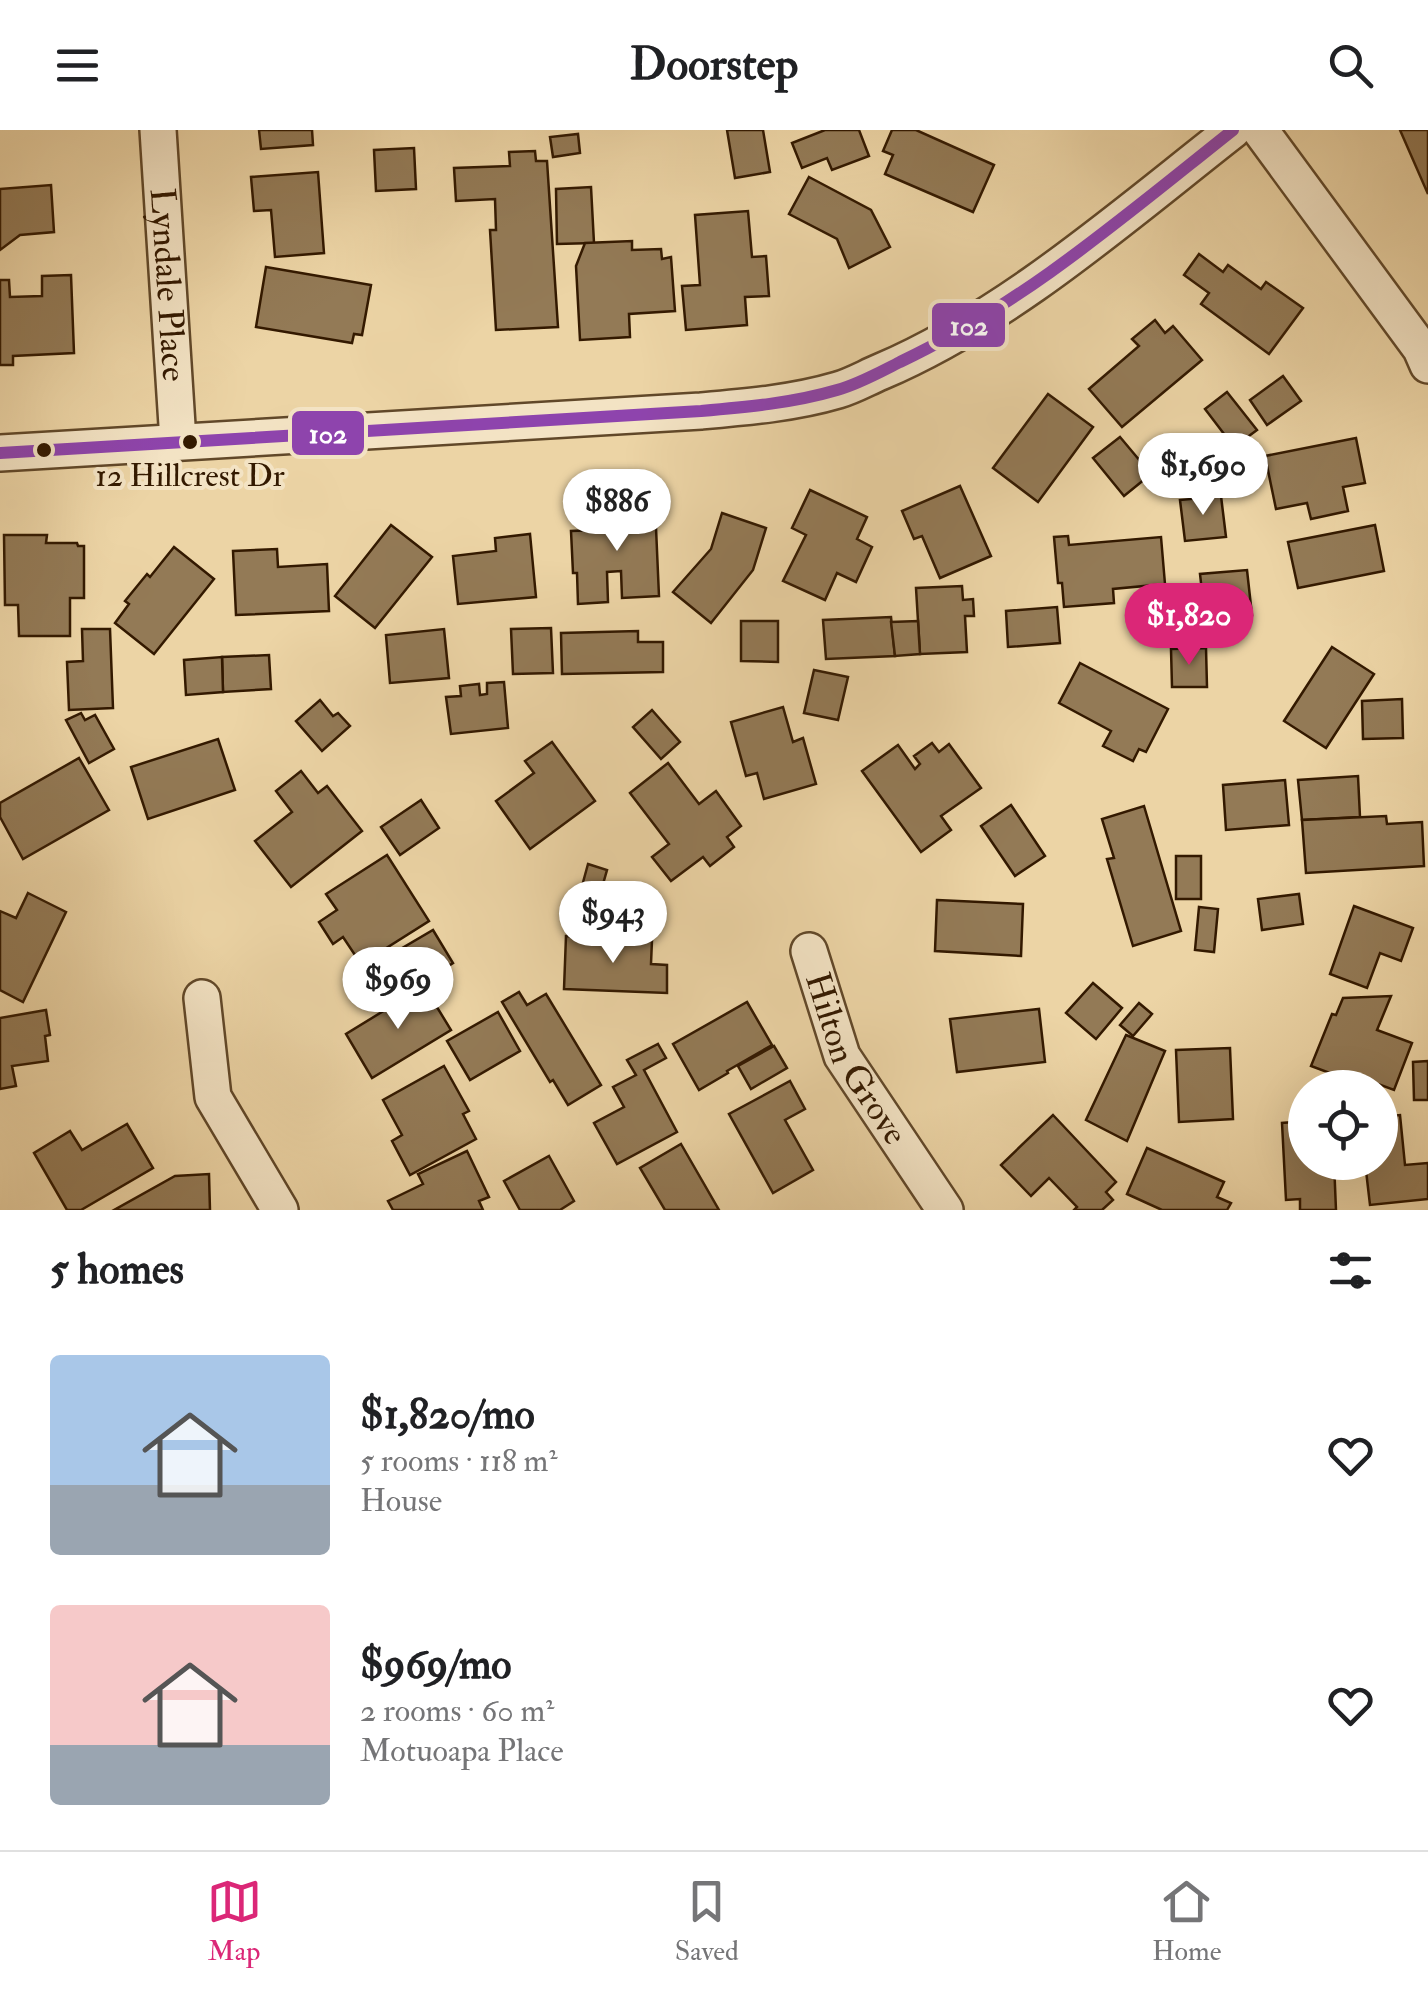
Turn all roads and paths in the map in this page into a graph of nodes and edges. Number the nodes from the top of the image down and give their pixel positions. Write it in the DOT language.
graph roads {
  1 [pos="158,130"];
  2 [pos="1233,130"];
  3 [pos="1260,130"];
  4 [pos="1428,365"];
  5 [pos="178,441"];
  6 [pos="0,453"];
  7 [pos="809,952"];
  8 [pos="202,998"];
  9 [pos="280,1210"];
  10 [pos="945,1210"];
  1 -- 5 [label="street, Lyndale Place"];
  2 -- 5 [label="street"];
  3 -- 4 [label="street"];
  5 -- 6 [label="street"];
  7 -- 10 [label="street, Hilton Grove"];
  8 -- 9 [label="street"];
}
